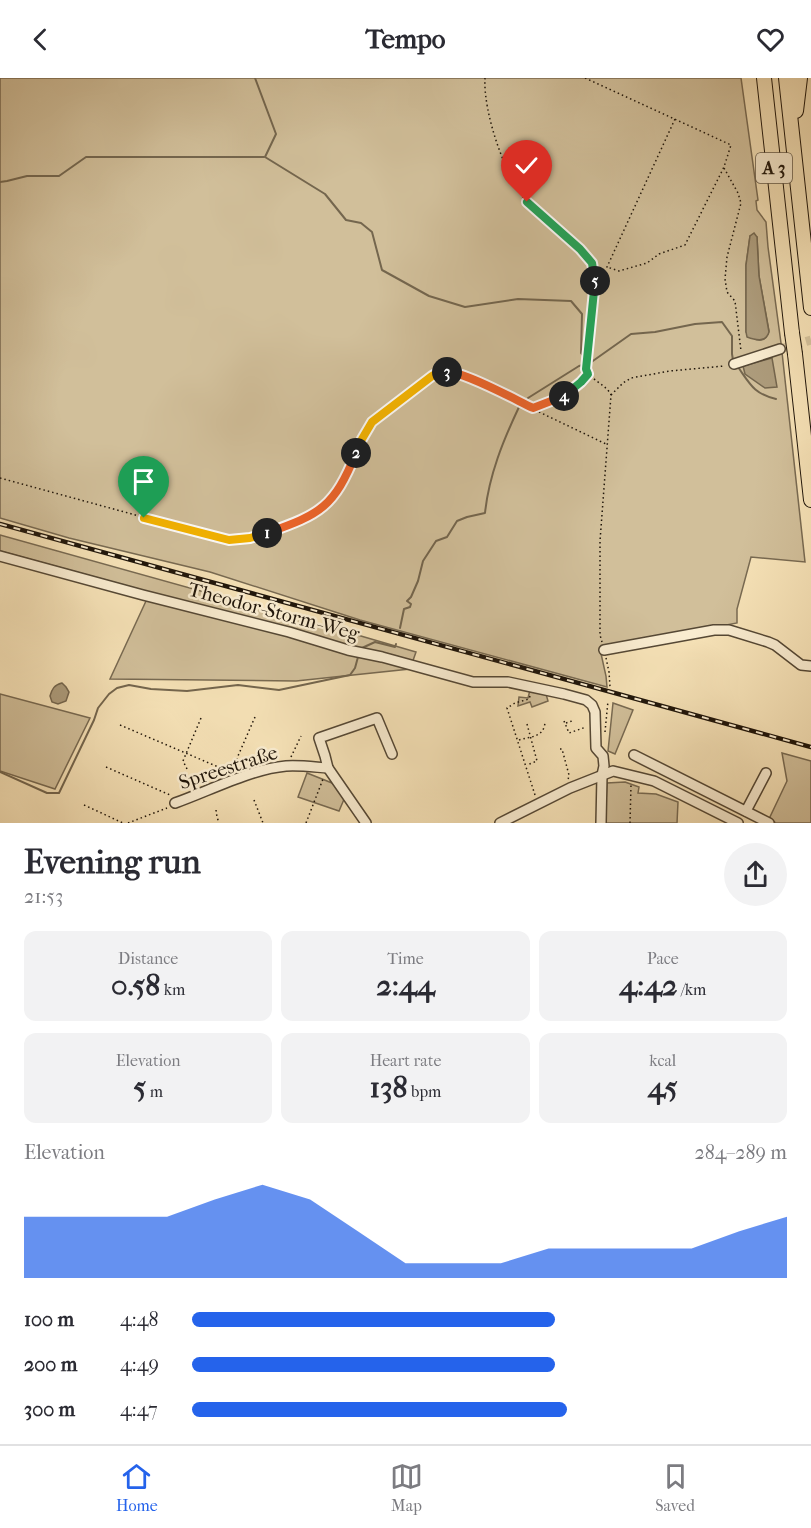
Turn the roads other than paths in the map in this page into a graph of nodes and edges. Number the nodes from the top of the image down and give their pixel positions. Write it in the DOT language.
graph roads {
  1 [pos="786,78"];
  2 [pos="800,78"];
  3 [pos="764,79"];
  4 [pos="796,174"];
  5 [pos="811,308"];
  6 [pos="780,349"];
  7 [pos="738,362"];
  8 [pos="811,500"];
  9 [pos="0,556"];
  10 [pos="604,650"];
  11 [pos="811,666"];
  12 [pos="392,754"];
  13 [pos="634,755"];
  14 [pos="328,768"];
  15 [pos="766,772"];
  16 [pos="602,775"];
  17 [pos="175,800"];
  18 [pos="746,811"];
  19 [pos="366,823"];
  20 [pos="500,823"];
  21 [pos="601,823"];
  22 [pos="738,823"];
  23 [pos="769,823"];
  1 -- 4 [label="highway, A 3"];
  2 -- 4 [label="highway"];
  3 -- 8 [label="highway, A 3, bridge"];
  4 -- 5 [label="highway, A 3"];
  6 -- 7 [label="street"];
  9 -- 16 [label="street, Theodor-Storm-Weg"];
  10 -- 11 [label="street"];
  12 -- 14 [label="street"];
  13 -- 18 [label="street"];
  14 -- 17 [label="street, Spreestraße"];
  14 -- 19 [label="street"];
  15 -- 18 [label="street"];
  16 -- 20 [label="street"];
  16 -- 21 [label="street"];
  16 -- 22 [label="street"];
  18 -- 23 [label="street"];
}
